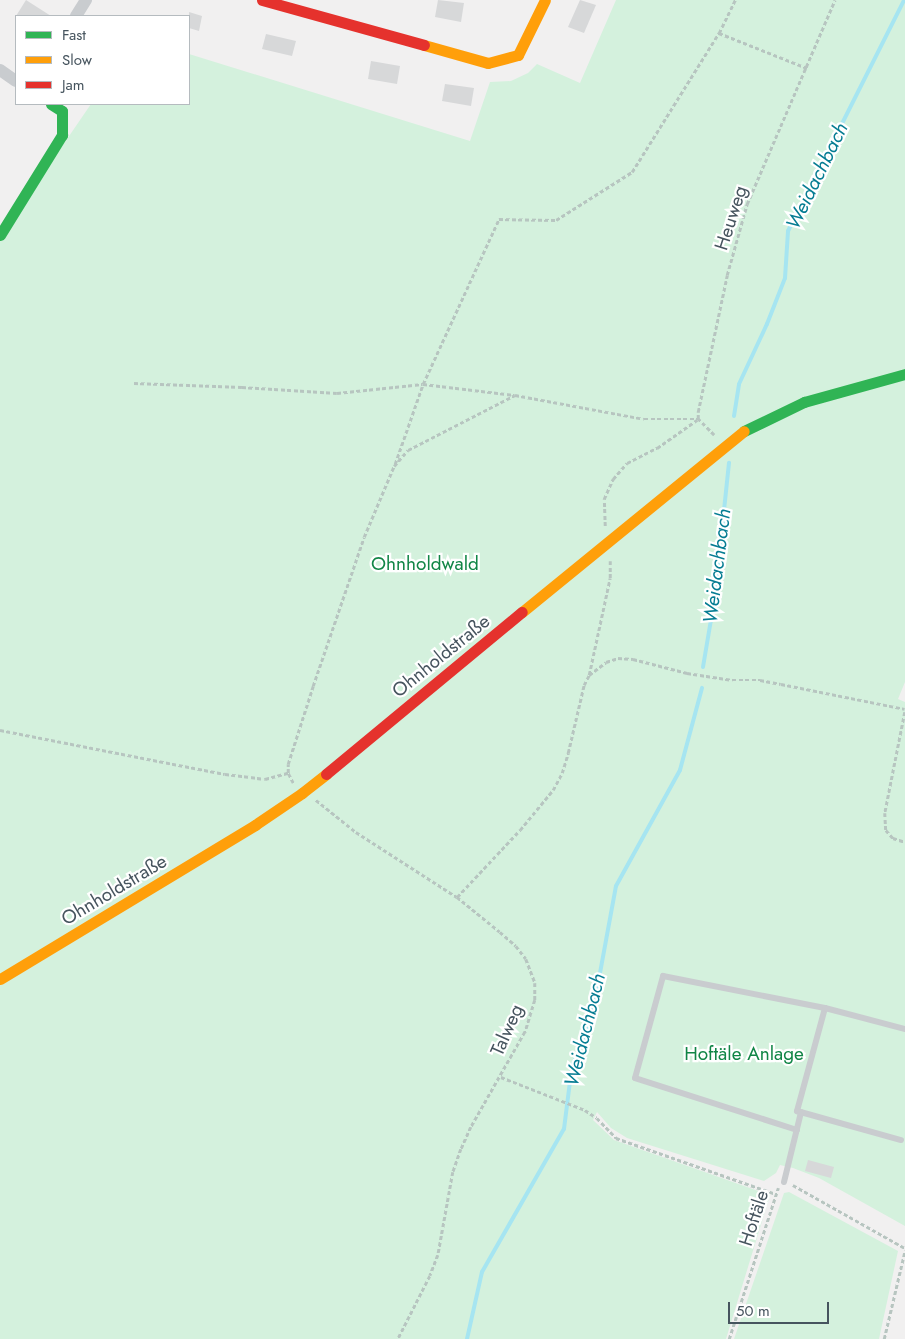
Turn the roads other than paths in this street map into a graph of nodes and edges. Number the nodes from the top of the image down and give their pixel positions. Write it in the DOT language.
graph roads {
  1 [pos="86,0"];
  2 [pos="262,0"];
  3 [pos="545,0"];
  4 [pos="77,15"];
  5 [pos="0,70"];
  6 [pos="15,80"];
  7 [pos="53,105"];
  8 [pos="0,234"];
  9 [pos="905,374"];
  10 [pos="0,979"];
  11 [pos="825,1008"];
  12 [pos="905,1029"];
  13 [pos="802,1112"];
  14 [pos="797,1130"];
  15 [pos="901,1140"];
  16 [pos="784,1182"];
  1 -- 4 [label="street"];
  2 -- 3 [label="main road"];
  5 -- 6 [label="street"];
  7 -- 8 [label="main road"];
  9 -- 10 [label="main road, Ohnholdstraße"];
  11 -- 12 [label="lane"];
  11 -- 13 [label="lane"];
  11 -- 14 [label="lane"];
  13 -- 14 [label="lane"];
  13 -- 15 [label="lane"];
  14 -- 16 [label="lane"];
}
